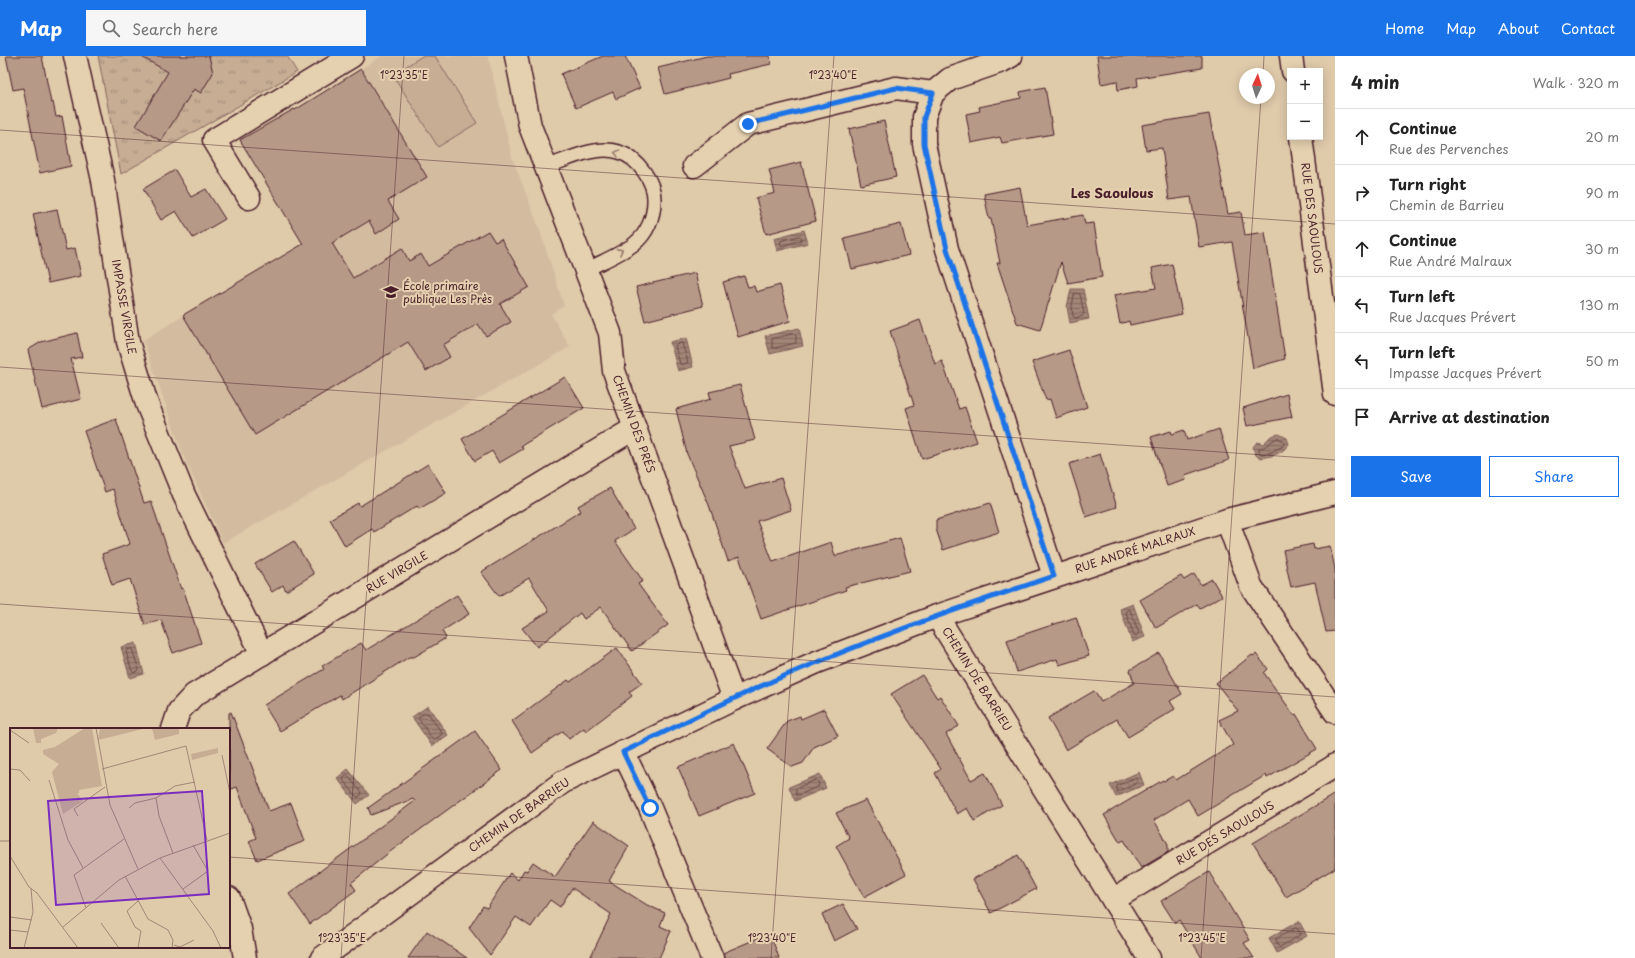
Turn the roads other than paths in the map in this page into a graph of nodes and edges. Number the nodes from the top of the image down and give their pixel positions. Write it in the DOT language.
graph roads {
  1 [pos="75,56"];
  2 [pos="352,56"];
  3 [pos="516,56"];
  4 [pos="1011,56"];
  5 [pos="1291,56"];
  6 [pos="1293,68"];
  7 [pos="933,93"];
  8 [pos="1301,140"];
  9 [pos="694,166"];
  10 [pos="546,167"];
  11 [pos="249,198"];
  12 [pos="586,270"];
  13 [pos="1335,394"];
  14 [pos="635,428"];
  15 [pos="1335,493"];
  16 [pos="1228,520"];
  17 [pos="1054,576"];
  18 [pos="937,616"];
  19 [pos="262,654"];
  20 [pos="734,699"];
  21 [pos="1335,712"];
  22 [pos="173,728"];
  23 [pos="623,752"];
  24 [pos="1335,765"];
  25 [pos="1113,900"];
  26 [pos="230,901"];
  27 [pos="245,958"];
  28 [pos="322,958"];
  29 [pos="712,958"];
  30 [pos="1149,958"];
  1 -- 19 [label="street, IMPASSE VIRGILE"];
  2 -- 11 [label="street"];
  3 -- 10 [label="street, CHEMIN DES PRÉS"];
  4 -- 7 [label="street"];
  5 -- 6 [label="street"];
  7 -- 9 [label="street"];
  7 -- 17 [label="street"];
  8 -- 13 [label="street, RUE DES SAOULOUS"];
  10 -- 12 [label="street, CHEMIN DES PRÉS"];
  12 -- 10 [label="lane, one-way"];
  12 -- 14 [label="street, CHEMIN DES PRÉS"];
  14 -- 19 [label="street, RUE VIRGILE"];
  14 -- 20 [label="street, CHEMIN DES PRÉS"];
  15 -- 16 [label="street, RUE ANDRÉ MALRAUX"];
  16 -- 17 [label="street, RUE ANDRÉ MALRAUX"];
  16 -- 21 [label="street"];
  17 -- 18 [label="street, RUE ANDRÉ MALRAUX"];
  18 -- 20 [label="street, CHEMIN DE BARRIEU"];
  18 -- 25 [label="street, CHEMIN DE BARRIEU"];
  19 -- 22 [label="street, RUE VIRGILE"];
  20 -- 23 [label="street, CHEMIN DE BARRIEU"];
  23 -- 28 [label="street, CHEMIN DE BARRIEU"];
  23 -- 29 [label="street"];
  24 -- 25 [label="street, RUE DES SAOULOUS"];
  25 -- 30 [label="street, CHEMIN DE BARRIEU"];
  26 -- 27 [label="street"];
}
